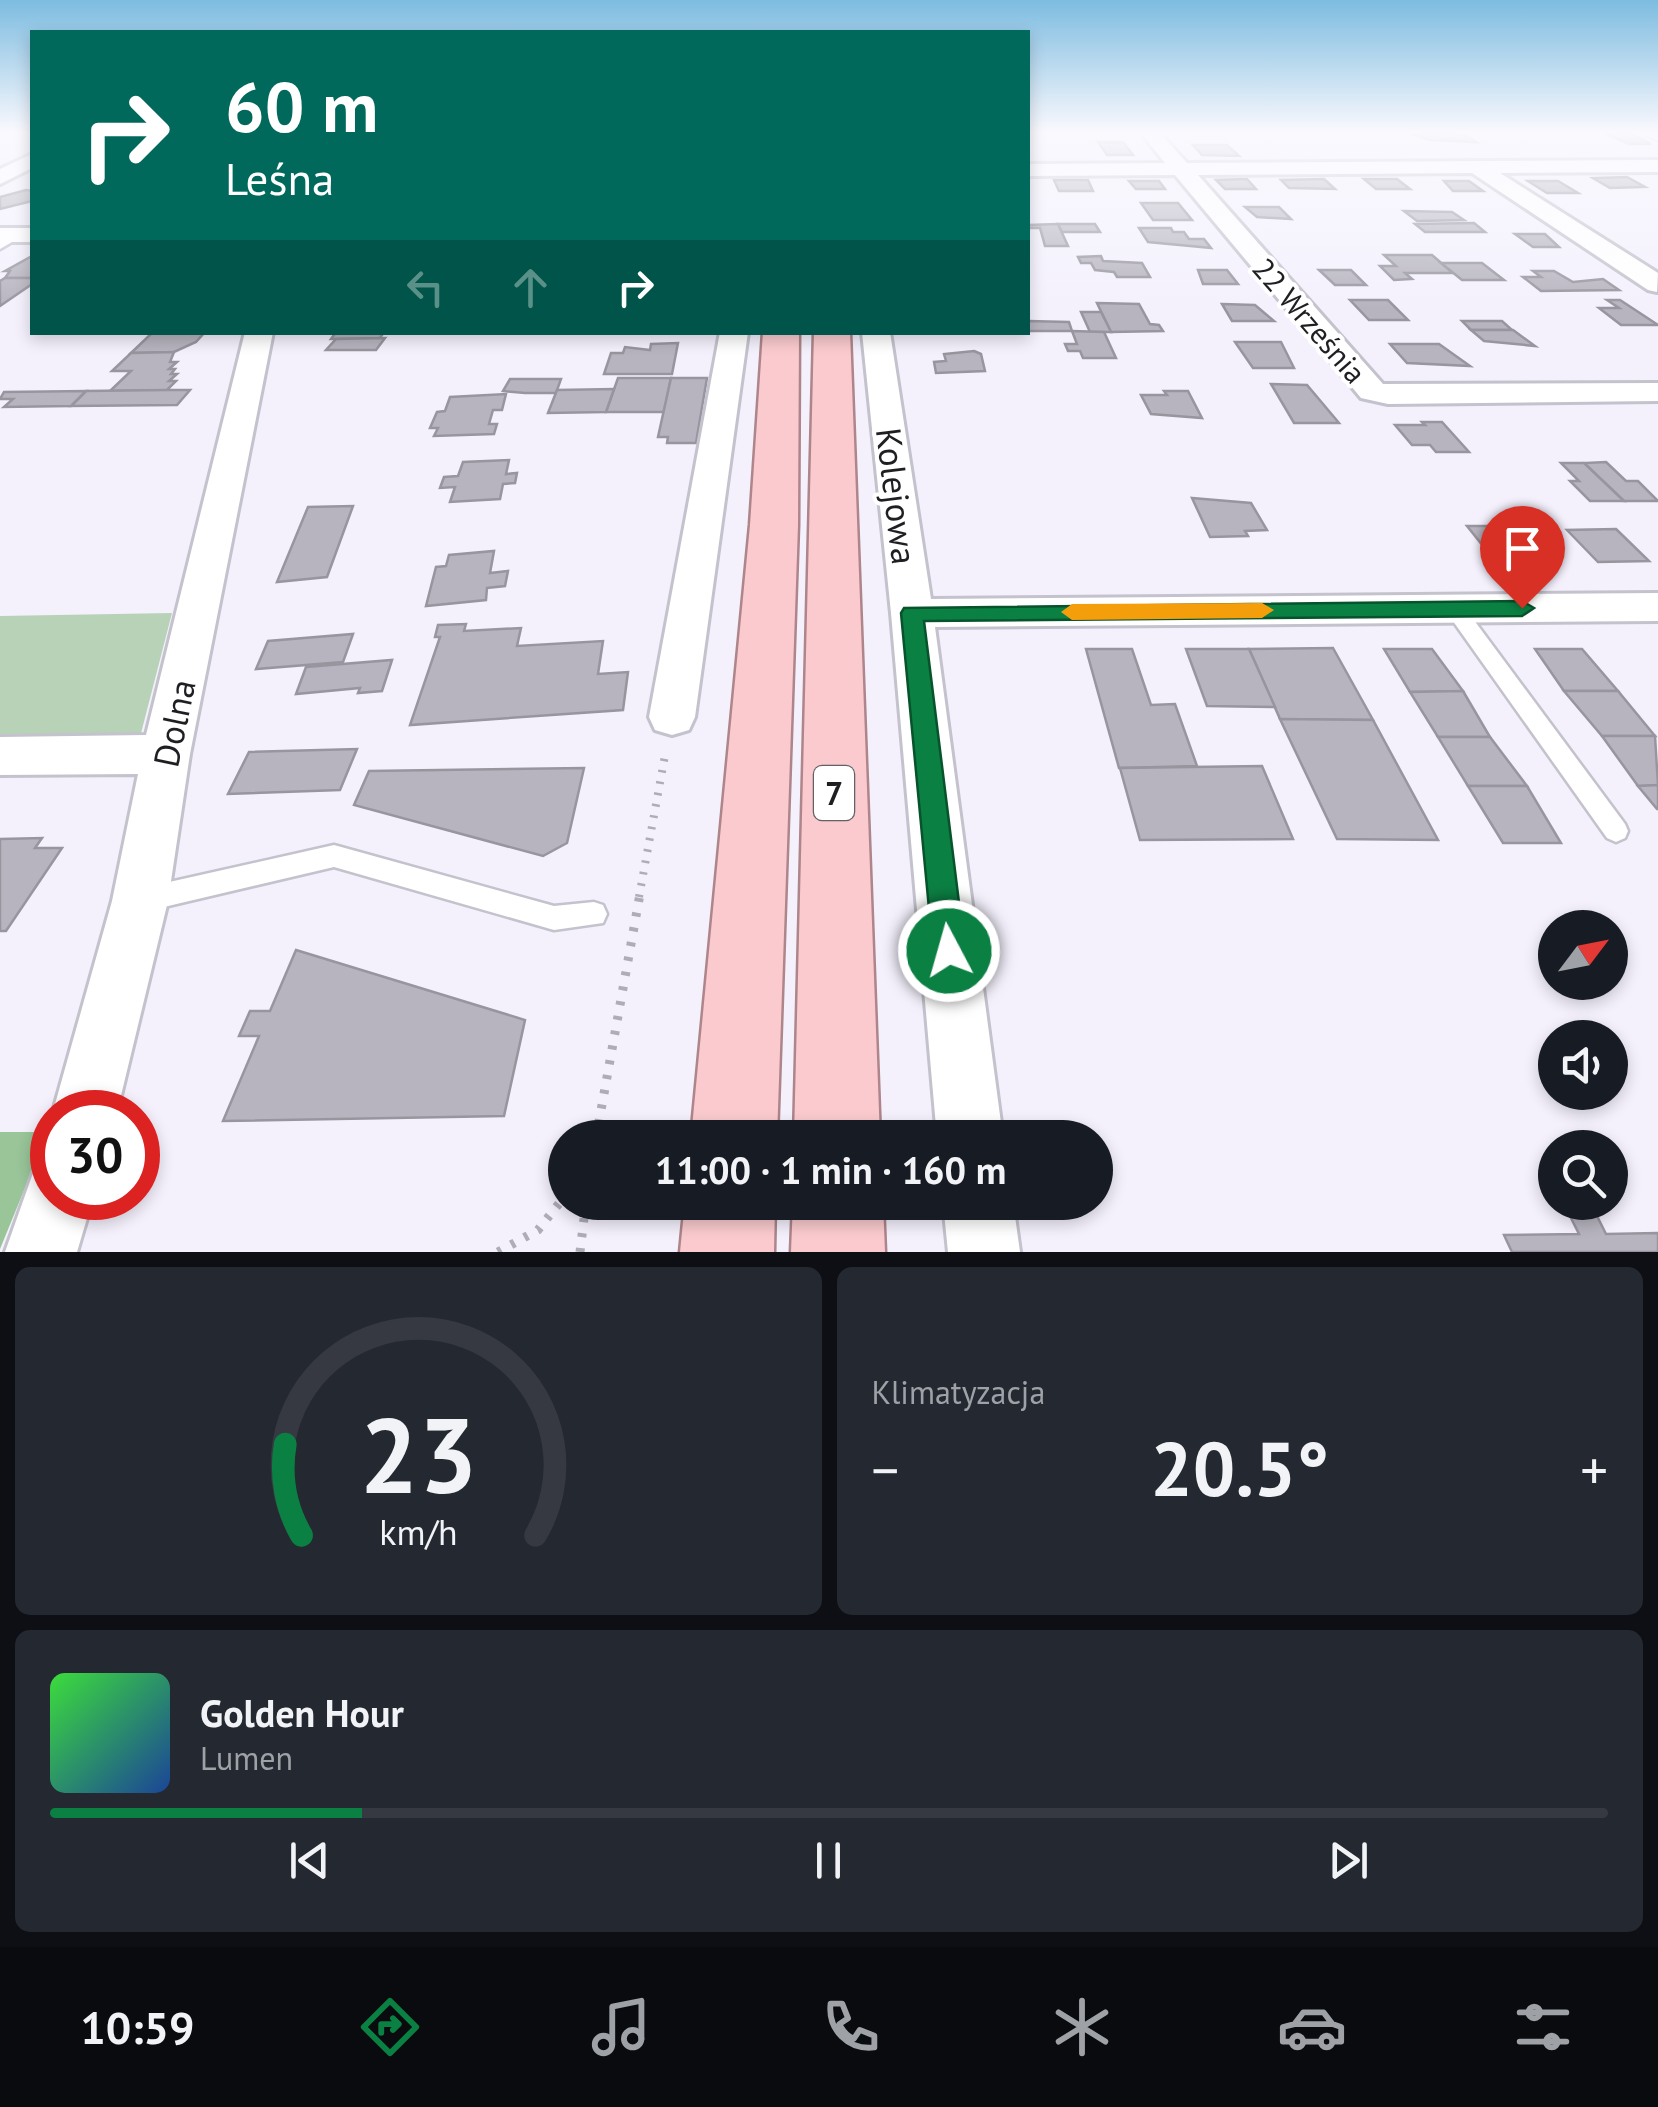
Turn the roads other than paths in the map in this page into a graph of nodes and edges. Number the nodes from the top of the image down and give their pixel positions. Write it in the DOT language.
graph roads {
  1 [pos="1200,191"];
  2 [pos="1514,191"];
  3 [pos="1657,284"];
  4 [pos="257,335"];
  5 [pos="734,335"];
  6 [pos="781,335"];
  7 [pos="832,335"];
  8 [pos="876,335"];
  9 [pos="1658,392"];
  10 [pos="1658,608"];
  11 [pos="1455,609"];
  12 [pos="912,613"];
  13 [pos="672,717"];
  14 [pos="166,754"];
  15 [pos="0,756"];
  16 [pos="1616,831"];
  17 [pos="140,901"];
  18 [pos="594,914"];
  19 [pos="90,1090"];
  20 [pos="735,1120"];
  21 [pos="837,1120"];
  22 [pos="968,1120"];
  23 [pos="51,1220"];
  24 [pos="729,1220"];
  25 [pos="838,1220"];
  26 [pos="980,1220"];
  27 [pos="41,1252"];
  28 [pos="726,1252"];
  29 [pos="838,1252"];
  30 [pos="984,1252"];
  1 -- 9 [label="street, 22 Września"];
  2 -- 3 [label="street"];
  4 -- 14 [label="street, Dolna"];
  5 -- 13 [label="street"];
  6 -- 20 [label="highway"];
  7 -- 21 [label="highway, Kolejowa / 7"];
  8 -- 12 [label="street, Kolejowa"];
  10 -- 11 [label="street"];
  11 -- 12 [label="street"];
  11 -- 16 [label="lane"];
  12 -- 22 [label="street, Kolejowa"];
  14 -- 15 [label="street"];
  14 -- 17 [label="street, Dolna"];
  17 -- 18 [label="lane"];
  17 -- 19 [label="street, Dolna"];
  23 -- 27 [label="street"];
  24 -- 28 [label="highway"];
  25 -- 29 [label="highway"];
  26 -- 30 [label="street"];
}
